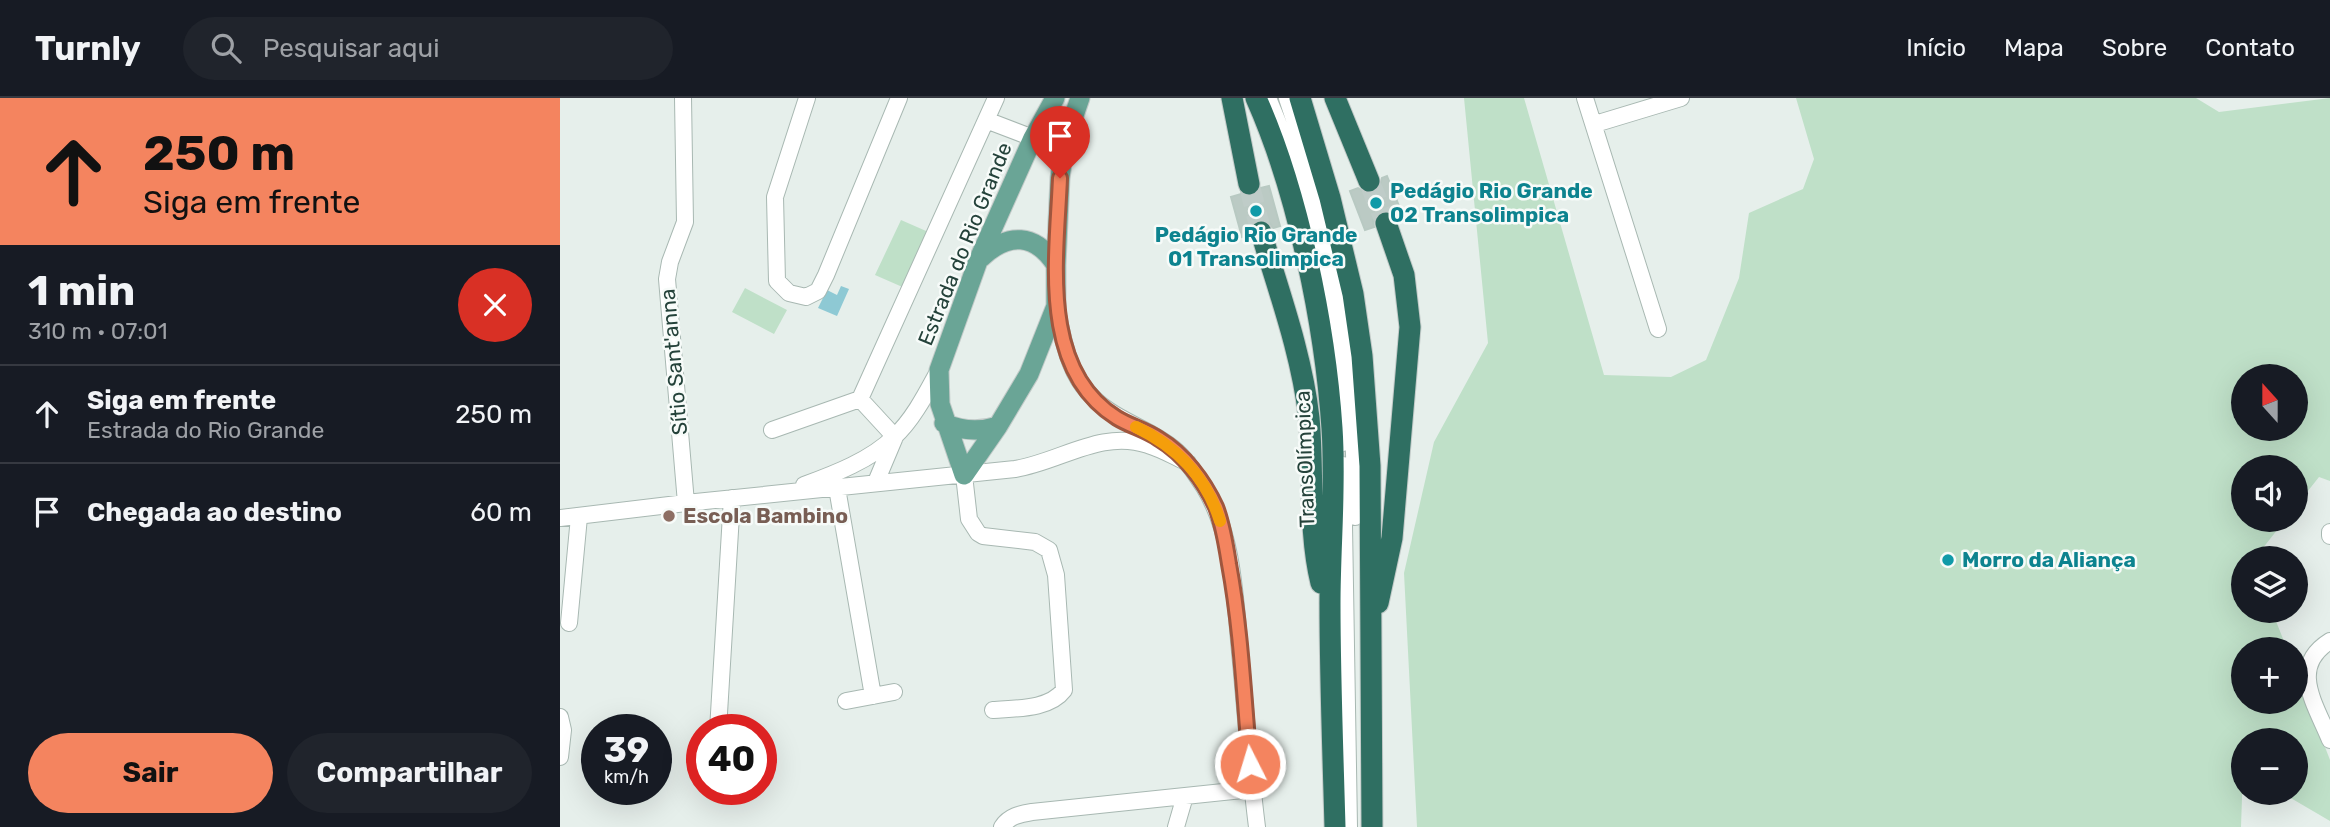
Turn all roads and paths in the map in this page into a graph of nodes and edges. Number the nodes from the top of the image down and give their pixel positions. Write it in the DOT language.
graph roads {
  1 [pos="682,98"];
  2 [pos="807,98"];
  3 [pos="899,98"];
  4 [pos="996,98"];
  5 [pos="1055,98"];
  6 [pos="1080,98"];
  7 [pos="1232,98"];
  8 [pos="1256,98"];
  9 [pos="1268,98"];
  10 [pos="1287,98"];
  11 [pos="1300,98"];
  12 [pos="1335,98"];
  13 [pos="1585,98"];
  14 [pos="1681,98"];
  15 [pos="986,120"];
  16 [pos="1595,124"];
  17 [pos="1033,138"];
  18 [pos="1369,181"];
  19 [pos="1249,184"];
  20 [pos="1386,223"];
  21 [pos="1261,232"];
  22 [pos="978,261"];
  23 [pos="1056,265"];
  24 [pos="1056,306"];
  25 [pos="1658,329"];
  26 [pos="939,370"];
  27 [pos="860,399"];
  28 [pos="944,423"];
  29 [pos="998,426"];
  30 [pos="772,430"];
  31 [pos="895,437"];
  32 [pos="1188,463"];
  33 [pos="964,475"];
  34 [pos="876,482"];
  35 [pos="837,488"];
  36 [pos="782,494"];
  37 [pos="732,498"];
  38 [pos="686,503"];
  39 [pos="579,517"];
  40 [pos="560,518"];
  41 [pos="1330,604"];
  42 [pos="569,623"];
  43 [pos="1370,634"];
  44 [pos="2330,641"];
  45 [pos="894,692"];
  46 [pos="873,696"];
  47 [pos="846,701"];
  48 [pos="993,710"];
  49 [pos="719,714"];
  50 [pos="560,717"];
  51 [pos="2330,740"];
  52 [pos="560,757"];
  53 [pos="1252,789"];
  54 [pos="1185,796"];
  55 [pos="1002,827"];
  56 [pos="1176,827"];
  57 [pos="1257,827"];
  58 [pos="1335,827"];
  59 [pos="1349,827"];
  60 [pos="1357,827"];
  61 [pos="1372,827"];
  1 -- 38 [label="street, Sítio Sant'anna"];
  2 -- 3 [label="street"];
  4 -- 15 [label="street"];
  5 -- 17 [label="main road, Estrada do Rio Grande"];
  6 -- 23 [label="main road"];
  7 -- 19 [label="highway"];
  8 -- 41 [label="highway, TransOlímpica"];
  9 -- 59 [label="street, TransOlímpica"];
  10 -- 60 [label="street"];
  11 -- 43 [label="highway"];
  12 -- 18 [label="highway"];
  13 -- 16 [label="street"];
  14 -- 16 [label="street"];
  15 -- 17 [label="street"];
  15 -- 27 [label="street"];
  16 -- 25 [label="street"];
  17 -- 22 [label="main road, Estrada do Rio Grande"];
  20 -- 43 [label="highway"];
  21 -- 41 [label="highway"];
  22 -- 23 [label="main road"];
  22 -- 26 [label="main road, Estrada do Rio Grande"];
  23 -- 24 [label="main road"];
  24 -- 29 [label="main road"];
  24 -- 32 [label="street"];
  26 -- 28 [label="main road, Estrada do Rio Grande"];
  26 -- 31 [label="street, Estrada do Rio Grande"];
  27 -- 30 [label="street"];
  27 -- 31 [label="street"];
  28 -- 29 [label="main road"];
  28 -- 33 [label="main road, Estrada do Rio Grande"];
  29 -- 33 [label="main road"];
  31 -- 34 [label="street"];
  31 -- 36 [label="street, Estrada do Rio Grande"];
  32 -- 33 [label="street"];
  32 -- 53 [label="street"];
  33 -- 34 [label="street, Estrada do Rio Grande"];
  33 -- 48 [label="street"];
  34 -- 35 [label="street, Estrada do Rio Grande"];
  35 -- 36 [label="street, Estrada do Rio Grande"];
  35 -- 46 [label="street"];
  36 -- 37 [label="street, Estrada do Rio Grande"];
  37 -- 38 [label="street, Estrada do Rio Grande"];
  37 -- 49 [label="street"];
  38 -- 39 [label="street, Estrada do Rio Grande"];
  39 -- 40 [label="street, Estrada do Rio Grande"];
  39 -- 42 [label="street"];
  41 -- 58 [label="highway, TransOlímpica"];
  43 -- 61 [label="highway"];
  44 -- 51 [label="street"];
  45 -- 46 [label="street"];
  46 -- 47 [label="street"];
  50 -- 52 [label="street"];
  53 -- 54 [label="street"];
  53 -- 57 [label="street"];
  54 -- 55 [label="street"];
  54 -- 56 [label="street"];
}
